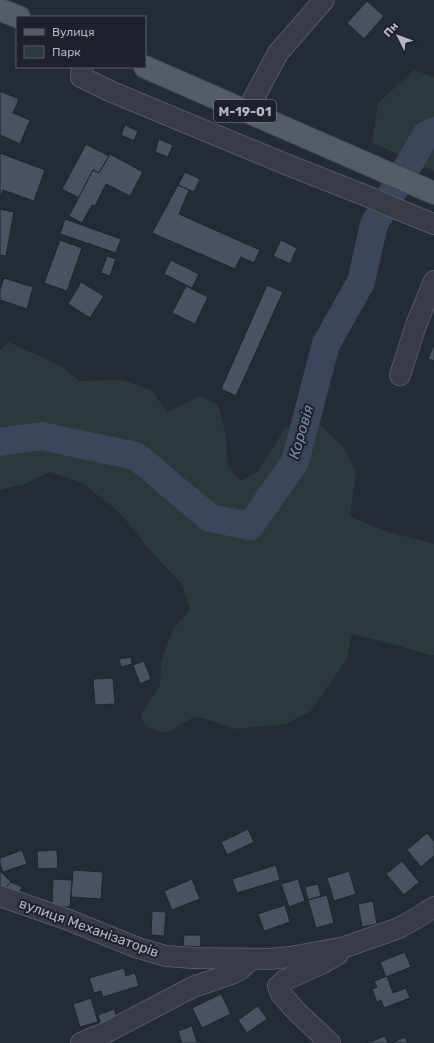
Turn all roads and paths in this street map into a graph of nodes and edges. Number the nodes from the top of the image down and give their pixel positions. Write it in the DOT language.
graph roads {
  1 [pos="324,0"];
  2 [pos="0,10"];
  3 [pos="16,16"];
  4 [pos="146,67"];
  5 [pos="82,68"];
  6 [pos="247,111"];
  7 [pos="432,192"];
  8 [pos="434,224"];
  9 [pos="434,281"];
  10 [pos="400,375"];
  11 [pos="0,896"];
  12 [pos="434,907"];
  13 [pos="345,947"];
  14 [pos="252,959"];
  15 [pos="81,1043"];
  16 [pos="330,1043"];
  1 -- 6 [label="street"];
  2 -- 3 [label="main road"];
  4 -- 6 [label="main road, М-19-01"];
  5 -- 8 [label="street"];
  6 -- 7 [label="main road, М-19-01"];
  9 -- 10 [label="street"];
  11 -- 14 [label="street, вулиця Механізаторів"];
  12 -- 13 [label="street, вулиця Механізаторів"];
  13 -- 14 [label="street, вулиця Механізаторів"];
  13 -- 16 [label="street"];
  14 -- 15 [label="street"];
}
